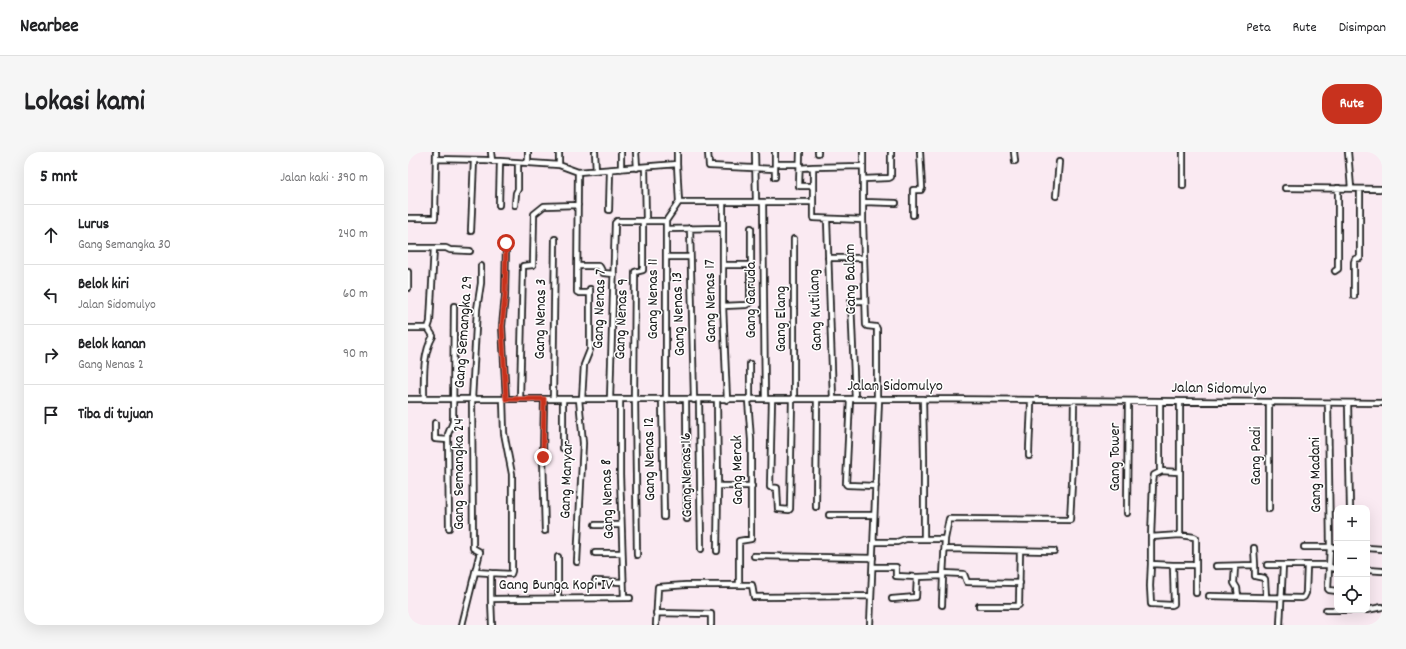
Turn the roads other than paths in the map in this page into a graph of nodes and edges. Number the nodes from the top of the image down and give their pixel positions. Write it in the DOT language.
graph roads {
  1 [pos="436,152"];
  2 [pos="492,152"];
  3 [pos="528,152"];
  4 [pos="559,152"];
  5 [pos="595,152"];
  6 [pos="621,152"];
  7 [pos="636,152"];
  8 [pos="677,152"];
  9 [pos="708,152"];
  10 [pos="755,152"];
  11 [pos="774,152"];
  12 [pos="800,152"];
  13 [pos="863,152"];
  14 [pos="890,152"];
  15 [pos="920,152"];
  16 [pos="1014,152"];
  17 [pos="1183,152"];
  18 [pos="1348,152"];
  19 [pos="436,159"];
  20 [pos="474,160"];
  21 [pos="492,161"];
  22 [pos="1015,161"];
  23 [pos="500,162"];
  24 [pos="1059,162"];
  25 [pos="518,163"];
  26 [pos="528,164"];
  27 [pos="678,164"];
  28 [pos="559,165"];
  29 [pos="775,166"];
  30 [pos="800,166"];
  31 [pos="863,166"];
  32 [pos="645,167"];
  33 [pos="813,167"];
  34 [pos="637,168"];
  35 [pos="755,168"];
  36 [pos="621,169"];
  37 [pos="610,170"];
  38 [pos="596,171"];
  39 [pos="578,172"];
  40 [pos="776,177"];
  41 [pos="863,179"];
  42 [pos="813,186"];
  43 [pos="1183,186"];
  44 [pos="1285,188"];
  45 [pos="1338,188"];
  46 [pos="1350,188"];
  47 [pos="1360,189"];
  48 [pos="1382,189"];
  49 [pos="1056,196"];
  50 [pos="680,202"];
  51 [pos="723,202"];
  52 [pos="756,202"];
  53 [pos="764,202"];
  54 [pos="813,202"];
  55 [pos="863,202"];
  56 [pos="896,203"];
  57 [pos="499,205"];
  58 [pos="515,205"];
  59 [pos="578,205"];
  60 [pos="609,210"];
  61 [pos="913,215"];
  62 [pos="408,218"];
  63 [pos="827,220"];
  64 [pos="863,220"];
  65 [pos="645,221"];
  66 [pos="666,221"];
  67 [pos="690,228"];
  68 [pos="722,228"];
  69 [pos="751,228"];
  70 [pos="666,229"];
  71 [pos="471,231"];
  72 [pos="555,239"];
  73 [pos="794,239"];
  74 [pos="506,243"];
  75 [pos="408,248"];
  76 [pos="434,248"];
  77 [pos="470,251"];
  78 [pos="666,257"];
  79 [pos="690,257"];
  80 [pos="828,258"];
  81 [pos="864,258"];
  82 [pos="723,265"];
  83 [pos="481,266"];
  84 [pos="578,266"];
  85 [pos="750,266"];
  86 [pos="1335,271"];
  87 [pos="408,272"];
  88 [pos="614,274"];
  89 [pos="408,288"];
  90 [pos="1354,296"];
  91 [pos="865,301"];
  92 [pos="454,306"];
  93 [pos="724,306"];
  94 [pos="408,328"];
  95 [pos="431,332"];
  96 [pos="750,364"];
  97 [pos="408,399"];
  98 [pos="472,399"];
  99 [pos="504,399"];
  100 [pos="520,399"];
  101 [pos="544,399"];
  102 [pos="553,399"];
  103 [pos="562,399"];
  104 [pos="581,399"];
  105 [pos="610,399"];
  106 [pos="620,399"];
  107 [pos="634,399"];
  108 [pos="765,399"];
  109 [pos="772,399"];
  110 [pos="793,399"];
  111 [pos="817,399"];
  112 [pos="833,399"];
  113 [pos="852,399"];
  114 [pos="878,399"];
  115 [pos="923,399"];
  116 [pos="424,400"];
  117 [pos="452,400"];
  118 [pos="664,400"];
  119 [pos="686,400"];
  120 [pos="694,400"];
  121 [pos="699,400"];
  122 [pos="717,400"];
  123 [pos="727,400"];
  124 [pos="749,400"];
  125 [pos="1031,401"];
  126 [pos="1074,401"];
  127 [pos="1128,401"];
  128 [pos="1160,402"];
  129 [pos="1180,402"];
  130 [pos="1269,402"];
  131 [pos="1328,403"];
  132 [pos="1348,403"];
  133 [pos="1382,403"];
  134 [pos="435,423"];
  135 [pos="448,440"];
  136 [pos="562,448"];
  137 [pos="1029,456"];
  138 [pos="1160,472"];
  139 [pos="1179,472"];
  140 [pos="718,486"];
  141 [pos="752,486"];
  142 [pos="876,486"];
  143 [pos="1350,505"];
  144 [pos="816,507"];
  145 [pos="1269,509"];
  146 [pos="1127,513"];
  147 [pos="829,515"];
  148 [pos="873,516"];
  149 [pos="664,517"];
  150 [pos="687,519"];
  151 [pos="595,525"];
  152 [pos="621,525"];
  153 [pos="450,528"];
  154 [pos="545,531"];
  155 [pos="1180,535"];
  156 [pos="1152,536"];
  157 [pos="924,539"];
  158 [pos="945,539"];
  159 [pos="874,542"];
  160 [pos="1304,547"];
  161 [pos="1330,547"];
  162 [pos="1334,547"];
  163 [pos="1254,548"];
  164 [pos="1370,548"];
  165 [pos="701,549"];
  166 [pos="945,549"];
  167 [pos="1382,549"];
  168 [pos="717,551"];
  169 [pos="1020,551"];
  170 [pos="1054,551"];
  171 [pos="595,552"];
  172 [pos="622,553"];
  173 [pos="638,555"];
  174 [pos="754,556"];
  175 [pos="558,557"];
  176 [pos="873,558"];
  177 [pos="577,562"];
  178 [pos="1151,564"];
  179 [pos="1173,565"];
  180 [pos="1196,565"];
  181 [pos="1254,565"];
  182 [pos="1267,565"];
  183 [pos="1283,565"];
  184 [pos="1307,565"];
  185 [pos="1329,565"];
  186 [pos="1216,566"];
  187 [pos="1234,566"];
  188 [pos="873,567"];
  189 [pos="1334,568"];
  190 [pos="1370,570"];
  191 [pos="1382,571"];
  192 [pos="474,572"];
  193 [pos="491,573"];
  194 [pos="943,574"];
  195 [pos="917,577"];
  196 [pos="595,581"];
  197 [pos="623,582"];
  198 [pos="1020,583"];
  199 [pos="739,585"];
  200 [pos="1334,590"];
  201 [pos="1196,593"];
  202 [pos="870,596"];
  203 [pos="1209,596"];
  204 [pos="1238,596"];
  205 [pos="1266,597"];
  206 [pos="623,598"];
  207 [pos="630,598"];
  208 [pos="1281,598"];
  209 [pos="490,599"];
  210 [pos="558,599"];
  211 [pos="892,600"];
  212 [pos="942,605"];
  213 [pos="979,606"];
  214 [pos="1382,608"];
  215 [pos="1326,610"];
  216 [pos="1334,610"];
  217 [pos="1370,610"];
  218 [pos="656,614"];
  219 [pos="462,625"];
  220 [pos="492,625"];
  221 [pos="656,625"];
  222 [pos="711,625"];
  223 [pos="870,625"];
  224 [pos="1280,625"];
  1 -- 19 [label="street"];
  2 -- 21 [label="street"];
  3 -- 26 [label="street"];
  4 -- 28 [label="street"];
  5 -- 38 [label="street"];
  6 -- 36 [label="street"];
  7 -- 34 [label="street"];
  8 -- 27 [label="street"];
  9 -- 35 [label="street"];
  10 -- 35 [label="street"];
  11 -- 29 [label="street"];
  12 -- 30 [label="street"];
  13 -- 31 [label="street, Gang Balam"];
  14 -- 41 [label="street"];
  15 -- 61 [label="street"];
  16 -- 22 [label="street"];
  17 -- 43 [label="street"];
  18 -- 46 [label="street"];
  19 -- 20 [label="street"];
  19 -- 62 [label="street"];
  20 -- 21 [label="street"];
  20 -- 71 [label="street"];
  21 -- 23 [label="street"];
  23 -- 25 [label="street"];
  23 -- 57 [label="street"];
  24 -- 49 [label="street"];
  25 -- 26 [label="street"];
  25 -- 58 [label="street"];
  26 -- 28 [label="street"];
  27 -- 32 [label="street"];
  27 -- 50 [label="street"];
  28 -- 39 [label="street"];
  29 -- 30 [label="street"];
  29 -- 35 [label="street"];
  29 -- 40 [label="street"];
  30 -- 33 [label="street"];
  30 -- 42 [label="street"];
  31 -- 33 [label="street"];
  31 -- 41 [label="street, Gang Balam"];
  32 -- 34 [label="street"];
  32 -- 65 [label="street"];
  33 -- 42 [label="street"];
  34 -- 36 [label="street"];
  35 -- 52 [label="street"];
  36 -- 37 [label="street"];
  37 -- 38 [label="street"];
  37 -- 60 [label="street"];
  38 -- 39 [label="street"];
  39 -- 59 [label="street"];
  41 -- 55 [label="street, Gang Balam"];
  42 -- 54 [label="street"];
  44 -- 45 [label="street"];
  45 -- 46 [label="street"];
  45 -- 86 [label="street"];
  46 -- 47 [label="street"];
  47 -- 48 [label="street"];
  47 -- 90 [label="street"];
  50 -- 51 [label="street"];
  50 -- 66 [label="street"];
  51 -- 52 [label="street"];
  51 -- 68 [label="street, Gang Nenas 17"];
  52 -- 53 [label="street"];
  53 -- 54 [label="street"];
  53 -- 108 [label="street, Gang Garuda"];
  54 -- 63 [label="street"];
  55 -- 56 [label="street"];
  55 -- 64 [label="street, Gang Balam"];
  59 -- 84 [label="street"];
  59 -- 100 [label="street"];
  63 -- 64 [label="street"];
  63 -- 80 [label="street, Gang Kutilang"];
  64 -- 81 [label="street, Gang Balam"];
  65 -- 66 [label="street"];
  65 -- 88 [label="street, Gang Nenas 7"];
  65 -- 107 [label="street, Gang Nenas 9"];
  66 -- 70 [label="street, Gang Nenas 11"];
  67 -- 68 [label="street"];
  67 -- 70 [label="street"];
  67 -- 79 [label="street, Gang Nenas 13"];
  68 -- 82 [label="street, Gang Nenas 17"];
  69 -- 85 [label="street"];
  70 -- 78 [label="street, Gang Nenas 11"];
  72 -- 102 [label="street, Gang Nenas 3"];
  73 -- 110 [label="street, Gang Elang"];
  74 -- 99 [label="street"];
  75 -- 76 [label="street"];
  76 -- 77 [label="street"];
  76 -- 95 [label="street"];
  78 -- 79 [label="street"];
  78 -- 118 [label="street, Gang Nenas 11"];
  79 -- 120 [label="street, Gang Nenas 13"];
  80 -- 81 [label="street"];
  80 -- 112 [label="street, Gang Kutilang"];
  81 -- 91 [label="street, Gang Balam"];
  82 -- 85 [label="street"];
  82 -- 93 [label="street, Gang Nenas 17"];
  83 -- 98 [label="street, Gang Semangka 29"];
  84 -- 88 [label="street"];
  84 -- 104 [label="street, Gang Manyar"];
  85 -- 93 [label="street"];
  87 -- 89 [label="street"];
  88 -- 105 [label="street, Gang Nenas 7"];
  91 -- 113 [label="street"];
  91 -- 114 [label="street, Gang Balam"];
  92 -- 117 [label="street"];
  93 -- 123 [label="street, Gang Nenas 17"];
  94 -- 95 [label="street"];
  95 -- 116 [label="street"];
  96 -- 124 [label="street, Gang Merak"];
  97 -- 116 [label="street, Jalan Sidomulyo"];
  98 -- 99 [label="street, Jalan Sidomulyo"];
  98 -- 117 [label="street, Jalan Sidomulyo"];
  98 -- 192 [label="street, Gang Semangka 24"];
  99 -- 100 [label="street, Jalan Sidomulyo"];
  99 -- 193 [label="street"];
  100 -- 101 [label="street, Jalan Sidomulyo"];
  101 -- 102 [label="street, Jalan Sidomulyo"];
  101 -- 154 [label="street"];
  102 -- 103 [label="street, Jalan Sidomulyo"];
  103 -- 104 [label="street, Jalan Sidomulyo"];
  103 -- 136 [label="street"];
  104 -- 105 [label="street, Jalan Sidomulyo"];
  104 -- 177 [label="street, Gang Manyar"];
  105 -- 106 [label="street, Jalan Sidomulyo"];
  106 -- 107 [label="street, Jalan Sidomulyo"];
  106 -- 152 [label="street, Gang Nenas 8"];
  107 -- 118 [label="street, Jalan Sidomulyo"];
  107 -- 173 [label="street"];
  108 -- 109 [label="street, Jalan Sidomulyo"];
  108 -- 124 [label="street, Jalan Sidomulyo"];
  109 -- 110 [label="street, Jalan Sidomulyo"];
  109 -- 110 [label="street, Gang Elang"];
  110 -- 111 [label="street, Jalan Sidomulyo"];
  111 -- 112 [label="street, Jalan Sidomulyo"];
  111 -- 144 [label="street"];
  112 -- 113 [label="street, Jalan Sidomulyo"];
  113 -- 114 [label="street, Jalan Sidomulyo"];
  113 -- 142 [label="street"];
  114 -- 115 [label="street, Jalan Sidomulyo"];
  114 -- 142 [label="street"];
  115 -- 125 [label="street, Jalan Sidomulyo"];
  115 -- 157 [label="street"];
  116 -- 117 [label="street, Jalan Sidomulyo"];
  117 -- 135 [label="street"];
  118 -- 119 [label="street, Jalan Sidomulyo"];
  118 -- 149 [label="street, Gang Nenas 12"];
  119 -- 120 [label="street, Jalan Sidomulyo"];
  119 -- 150 [label="street"];
  120 -- 121 [label="street, Jalan Sidomulyo"];
  121 -- 122 [label="street, Jalan Sidomulyo"];
  121 -- 165 [label="street, Gang Nenas 16"];
  122 -- 123 [label="street, Jalan Sidomulyo"];
  122 -- 140 [label="street"];
  123 -- 124 [label="street, Jalan Sidomulyo"];
  124 -- 141 [label="street, Gang Merak"];
  125 -- 126 [label="street, Jalan Sidomulyo"];
  125 -- 137 [label="street"];
  126 -- 127 [label="street, Jalan Sidomulyo"];
  126 -- 158 [label="street"];
  127 -- 128 [label="street, Jalan Sidomulyo"];
  127 -- 146 [label="street, Gang Tower"];
  128 -- 129 [label="street, Jalan Sidomulyo"];
  128 -- 138 [label="street"];
  129 -- 130 [label="street, Jalan Sidomulyo"];
  129 -- 139 [label="street"];
  130 -- 131 [label="street, Jalan Sidomulyo"];
  130 -- 145 [label="street, Gang Padi"];
  131 -- 132 [label="street, Jalan Sidomulyo"];
  131 -- 161 [label="street, Gang Madani"];
  132 -- 133 [label="street, Jalan Sidomulyo"];
  132 -- 143 [label="street"];
  134 -- 135 [label="street"];
  135 -- 153 [label="street"];
  138 -- 139 [label="street"];
  138 -- 156 [label="street"];
  139 -- 155 [label="street"];
  140 -- 141 [label="street"];
  140 -- 168 [label="street"];
  141 -- 199 [label="street, Gang Merak"];
  142 -- 148 [label="street"];
  147 -- 148 [label="street"];
  148 -- 159 [label="street"];
  151 -- 152 [label="street"];
  152 -- 172 [label="street, Gang Nenas 8"];
  155 -- 156 [label="street"];
  155 -- 180 [label="street"];
  156 -- 178 [label="street"];
  157 -- 158 [label="street"];
  157 -- 159 [label="street"];
  158 -- 166 [label="street"];
  159 -- 176 [label="street"];
  160 -- 161 [label="street"];
  161 -- 162 [label="street"];
  161 -- 185 [label="street, Gang Madani"];
  163 -- 181 [label="street"];
  164 -- 167 [label="street"];
  166 -- 169 [label="street"];
  166 -- 194 [label="street"];
  169 -- 170 [label="street"];
  169 -- 198 [label="street"];
  171 -- 172 [label="street"];
  172 -- 197 [label="street, Gang Nenas 8"];
  174 -- 176 [label="street"];
  175 -- 210 [label="street"];
  176 -- 188 [label="street"];
  178 -- 179 [label="street"];
  178 -- 179 [label="street"];
  179 -- 180 [label="street"];
  180 -- 201 [label="street"];
  181 -- 187 [label="street"];
  181 -- 205 [label="street"];
  182 -- 183 [label="street"];
  183 -- 184 [label="street"];
  183 -- 208 [label="street"];
  184 -- 185 [label="street"];
  184 -- 208 [label="street"];
  185 -- 189 [label="street"];
  185 -- 200 [label="street, Gang Madani"];
  186 -- 187 [label="street"];
  187 -- 204 [label="street"];
  188 -- 195 [label="street"];
  188 -- 202 [label="street"];
  190 -- 191 [label="street"];
  192 -- 193 [label="street"];
  192 -- 219 [label="street"];
  193 -- 209 [label="street"];
  194 -- 195 [label="street"];
  194 -- 198 [label="street"];
  194 -- 212 [label="street"];
  195 -- 211 [label="street"];
  196 -- 197 [label="street"];
  197 -- 206 [label="street, Gang Nenas 8"];
  198 -- 213 [label="street"];
  199 -- 202 [label="street"];
  199 -- 218 [label="street"];
  202 -- 223 [label="street"];
  203 -- 204 [label="street"];
  204 -- 205 [label="street"];
  205 -- 208 [label="street"];
  206 -- 207 [label="street, Gang Bunga Kopi IV"];
  206 -- 210 [label="street, Gang Bunga Kopi IV"];
  208 -- 224 [label="street"];
  209 -- 210 [label="street, Gang Bunga Kopi IV"];
  209 -- 220 [label="street"];
  214 -- 217 [label="street"];
  215 -- 216 [label="street"];
  218 -- 221 [label="street"];
  218 -- 222 [label="street"];
}
